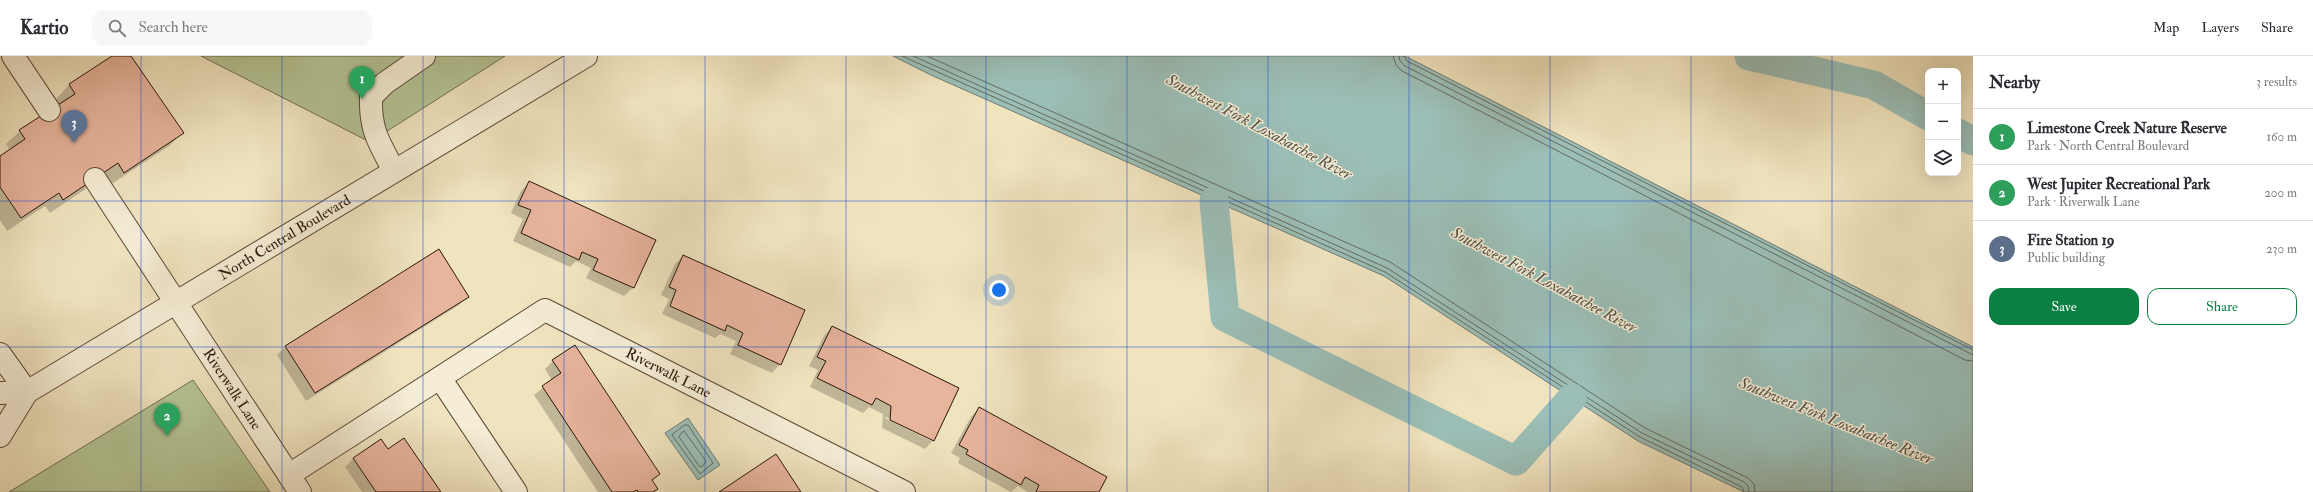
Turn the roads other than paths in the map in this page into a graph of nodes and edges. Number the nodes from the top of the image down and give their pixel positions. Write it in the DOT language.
graph roads {
  1 [pos="12,56"];
  2 [pos="424,56"];
  3 [pos="586,56"];
  4 [pos="49,110"];
  5 [pos="394,171"];
  6 [pos="95,179"];
  7 [pos="176,302"];
  8 [pos="0,354"];
  9 [pos="440,378"];
  10 [pos="0,392"];
  11 [pos="27,392"];
  12 [pos="0,436"];
  13 [pos="294,484"];
  14 [pos="516,492"];
  15 [pos="904,492"];
  1 -- 4 [label="street"];
  2 -- 5 [label="street"];
  3 -- 5 [label="street, North Central Boulevard"];
  5 -- 7 [label="street, North Central Boulevard"];
  6 -- 7 [label="street, Riverwalk Lane"];
  7 -- 11 [label="street, North Central Boulevard"];
  7 -- 13 [label="street, Riverwalk Lane"];
  8 -- 11 [label="street"];
  9 -- 13 [label="street, Riverwalk Lane"];
  9 -- 14 [label="street"];
  9 -- 15 [label="street, Riverwalk Lane"];
  10 -- 11 [label="street"];
  11 -- 12 [label="street, North Central Boulevard"];
}
